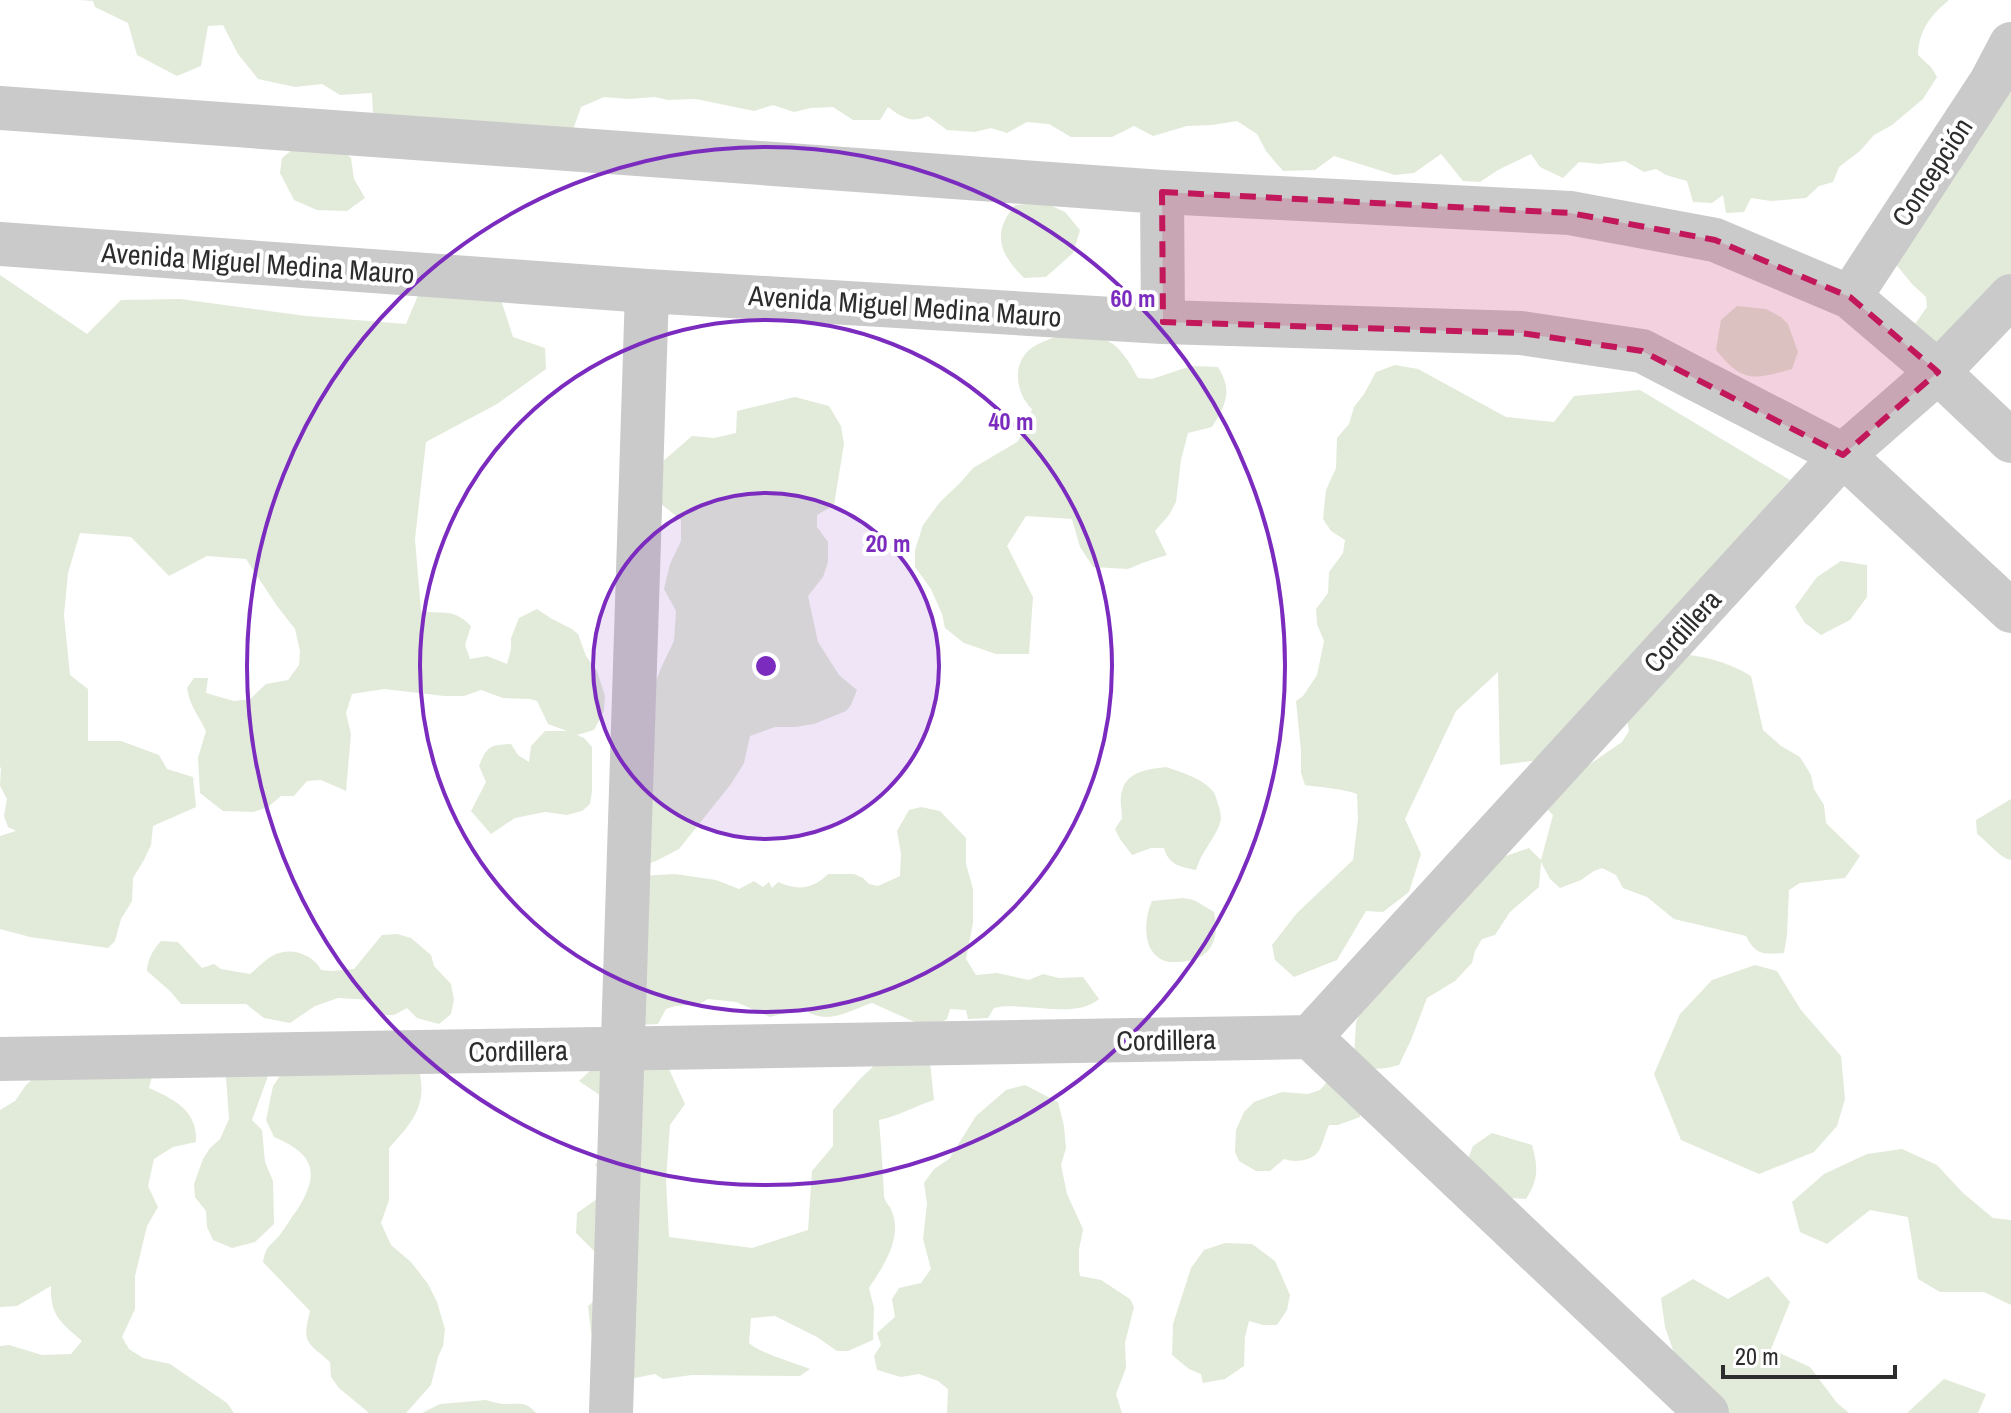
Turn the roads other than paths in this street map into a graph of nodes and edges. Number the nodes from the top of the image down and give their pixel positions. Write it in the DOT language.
graph roads {
  1 [pos="2011,44"];
  2 [pos="0,108"];
  3 [pos="1162,192"];
  4 [pos="0,244"];
  5 [pos="647,291"];
  6 [pos="2011,296"];
  7 [pos="1850,297"];
  8 [pos="1163,322"];
  9 [pos="1938,372"];
  10 [pos="2011,441"];
  11 [pos="1843,455"];
  12 [pos="2011,611"];
  13 [pos="1310,1037"];
  14 [pos="623,1050"];
  15 [pos="0,1059"];
  16 [pos="611,1413"];
  17 [pos="1707,1413"];
  1 -- 7 [label="street, Concepción"];
  2 -- 3 [label="street"];
  3 -- 7 [label="street"];
  3 -- 8 [label="street"];
  4 -- 5 [label="street, Avenida Miguel Medina Mauro"];
  5 -- 8 [label="street, Avenida Miguel Medina Mauro"];
  5 -- 14 [label="street"];
  6 -- 9 [label="street, Cordillera"];
  7 -- 9 [label="street"];
  8 -- 11 [label="street, Avenida Miguel Medina Mauro"];
  9 -- 10 [label="street"];
  9 -- 11 [label="street, Cordillera"];
  11 -- 12 [label="street, Avenida Miguel Medina Mauro"];
  11 -- 13 [label="street, Cordillera"];
  13 -- 14 [label="street, Cordillera"];
  13 -- 17 [label="street"];
  14 -- 15 [label="street, Cordillera"];
  14 -- 16 [label="street"];
}
